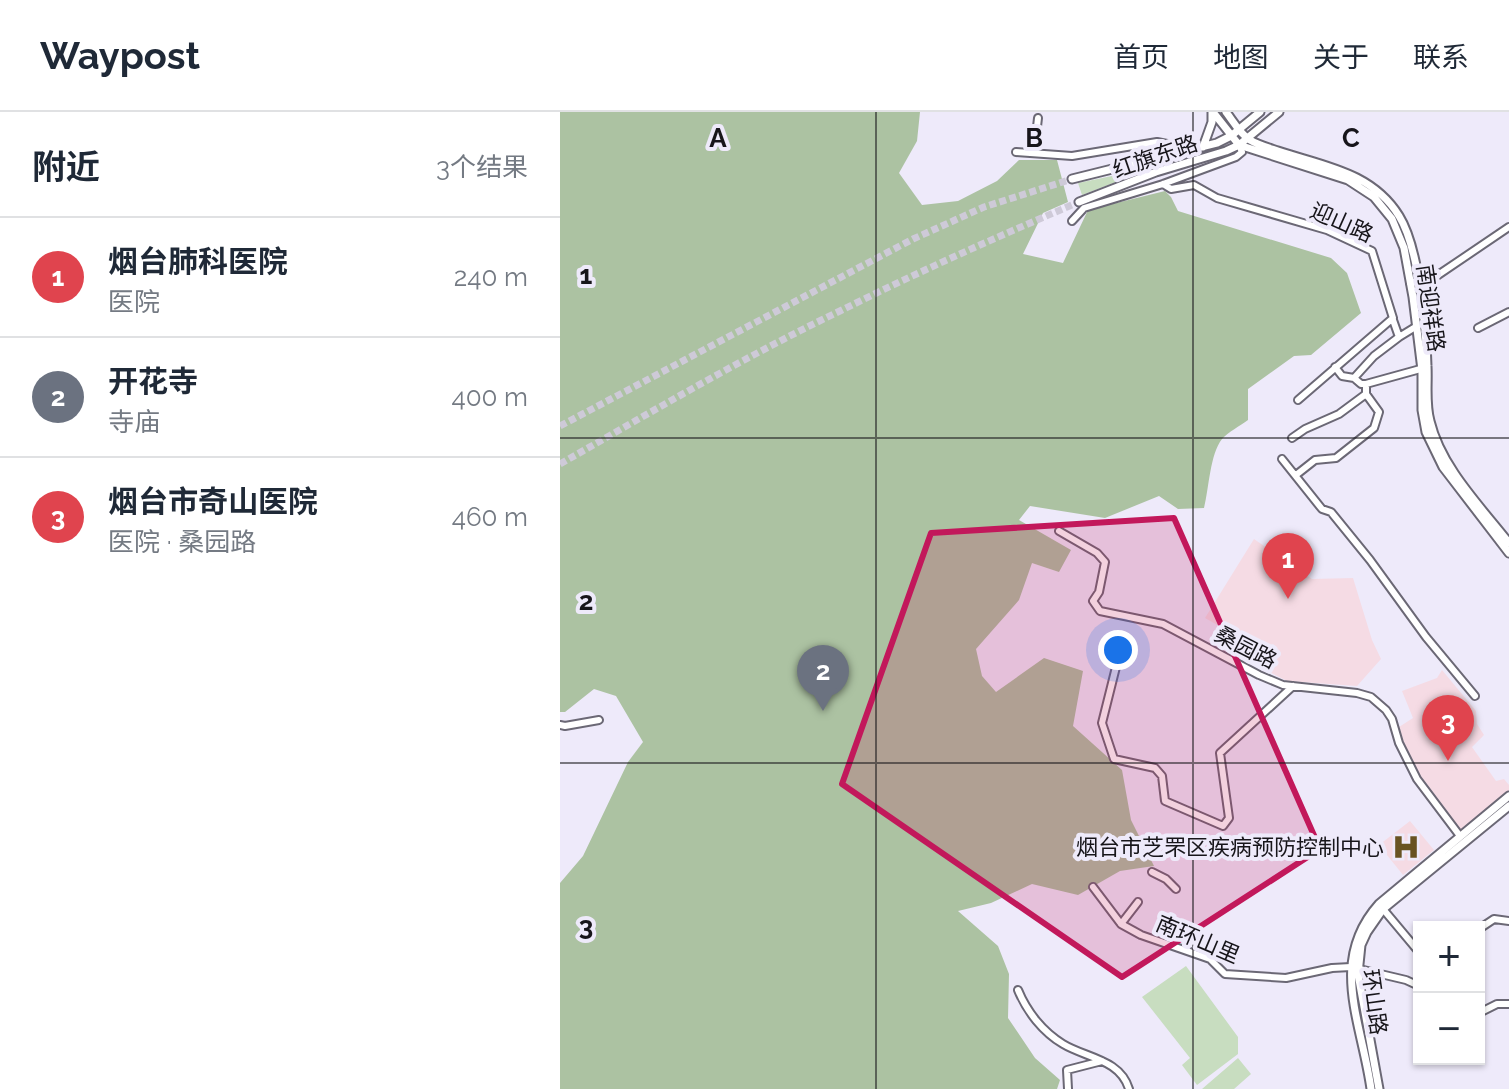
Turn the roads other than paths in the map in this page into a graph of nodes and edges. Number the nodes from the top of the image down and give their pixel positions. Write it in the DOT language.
graph roads {
  1 [pos="1212,112"];
  2 [pos="1226,112"];
  3 [pos="1260,112"];
  4 [pos="1279,112"];
  5 [pos="1038,118"];
  6 [pos="1239,129"];
  7 [pos="1231,136"];
  8 [pos="1247,138"];
  9 [pos="1239,145"];
  10 [pos="1199,148"];
  11 [pos="1016,152"];
  12 [pos="1034,153"];
  13 [pos="1072,179"];
  14 [pos="1163,184"];
  15 [pos="1079,202"];
  16 [pos="1072,221"];
  17 [pos="1509,227"];
  18 [pos="1414,282"];
  19 [pos="1509,312"];
  20 [pos="1393,320"];
  21 [pos="1417,326"];
  22 [pos="1478,328"];
  23 [pos="1399,337"];
  24 [pos="1335,367"];
  25 [pos="1424,368"];
  26 [pos="1354,378"];
  27 [pos="1366,384"];
  28 [pos="1366,394"];
  29 [pos="1298,400"];
  30 [pos="1292,438"];
  31 [pos="1282,459"];
  32 [pos="1296,475"];
  33 [pos="1059,531"];
  34 [pos="1509,543"];
  35 [pos="1509,553"];
  36 [pos="1118,659"];
  37 [pos="1293,686"];
  38 [pos="1475,696"];
  39 [pos="599,720"];
  40 [pos="560,725"];
  41 [pos="1509,796"];
  42 [pos="1509,806"];
  43 [pos="1460,836"];
  44 [pos="1152,872"];
  45 [pos="1093,887"];
  46 [pos="1176,889"];
  47 [pos="1138,902"];
  48 [pos="1383,909"];
  49 [pos="1509,921"];
  50 [pos="1121,924"];
  51 [pos="1485,925"];
  52 [pos="1413,945"];
  53 [pos="1354,968"];
  54 [pos="1413,984"];
  55 [pos="1018,990"];
  56 [pos="1509,1004"];
  57 [pos="1485,1010"];
  58 [pos="1102,1061"];
  59 [pos="1068,1089"];
  60 [pos="1129,1089"];
  61 [pos="1371,1089"];
  62 [pos="1379,1089"];
  1 -- 7 [label="main road"];
  1 -- 10 [label="main road"];
  2 -- 6 [label="main road"];
  3 -- 6 [label="main road"];
  4 -- 8 [label="main road, 红旗东路"];
  5 -- 12 [label="street"];
  6 -- 7 [label="main road, 红旗东路"];
  6 -- 8 [label="main road"];
  7 -- 9 [label="main road"];
  7 -- 10 [label="main road, 红旗东路"];
  8 -- 9 [label="main road, 红旗东路"];
  8 -- 18 [label="main road, 南迎祥路"];
  9 -- 14 [label="street"];
  9 -- 15 [label="main road, 红旗东路"];
  9 -- 18 [label="main road, 南迎祥路"];
  10 -- 12 [label="street"];
  10 -- 13 [label="main road, 红旗东路"];
  11 -- 12 [label="street"];
  14 -- 16 [label="street"];
  14 -- 24 [label="street, 迎山路"];
  17 -- 18 [label="street"];
  18 -- 21 [label="main road, 南迎祥路"];
  18 -- 25 [label="main road, 南迎祥路"];
  19 -- 22 [label="street"];
  20 -- 23 [label="street"];
  21 -- 23 [label="street"];
  21 -- 25 [label="main road, 南迎祥路"];
  23 -- 26 [label="street"];
  24 -- 26 [label="street"];
  24 -- 29 [label="street, 迎山路"];
  25 -- 27 [label="street"];
  25 -- 34 [label="main road, 南迎祥路"];
  25 -- 35 [label="main road, 南迎祥路"];
  26 -- 27 [label="street"];
  27 -- 28 [label="street"];
  28 -- 30 [label="street"];
  28 -- 32 [label="street"];
  31 -- 32 [label="street"];
  32 -- 38 [label="street"];
  33 -- 37 [label="street, 桑园路"];
  36 -- 37 [label="street"];
  37 -- 43 [label="street, 桑园路"];
  39 -- 40 [label="street"];
  41 -- 43 [label="main road, 环山路"];
  42 -- 48 [label="main road, 环山路"];
  43 -- 53 [label="main road, 环山路"];
  44 -- 46 [label="street"];
  45 -- 50 [label="street"];
  47 -- 50 [label="street"];
  48 -- 52 [label="street"];
  48 -- 53 [label="main road, 环山路"];
  49 -- 51 [label="street"];
  50 -- 53 [label="street, 南环山里"];
  53 -- 54 [label="street"];
  53 -- 61 [label="main road, 环山路"];
  53 -- 62 [label="main road, 环山路"];
  55 -- 58 [label="street"];
  56 -- 57 [label="street"];
  58 -- 59 [label="street"];
  58 -- 60 [label="street"];
}
